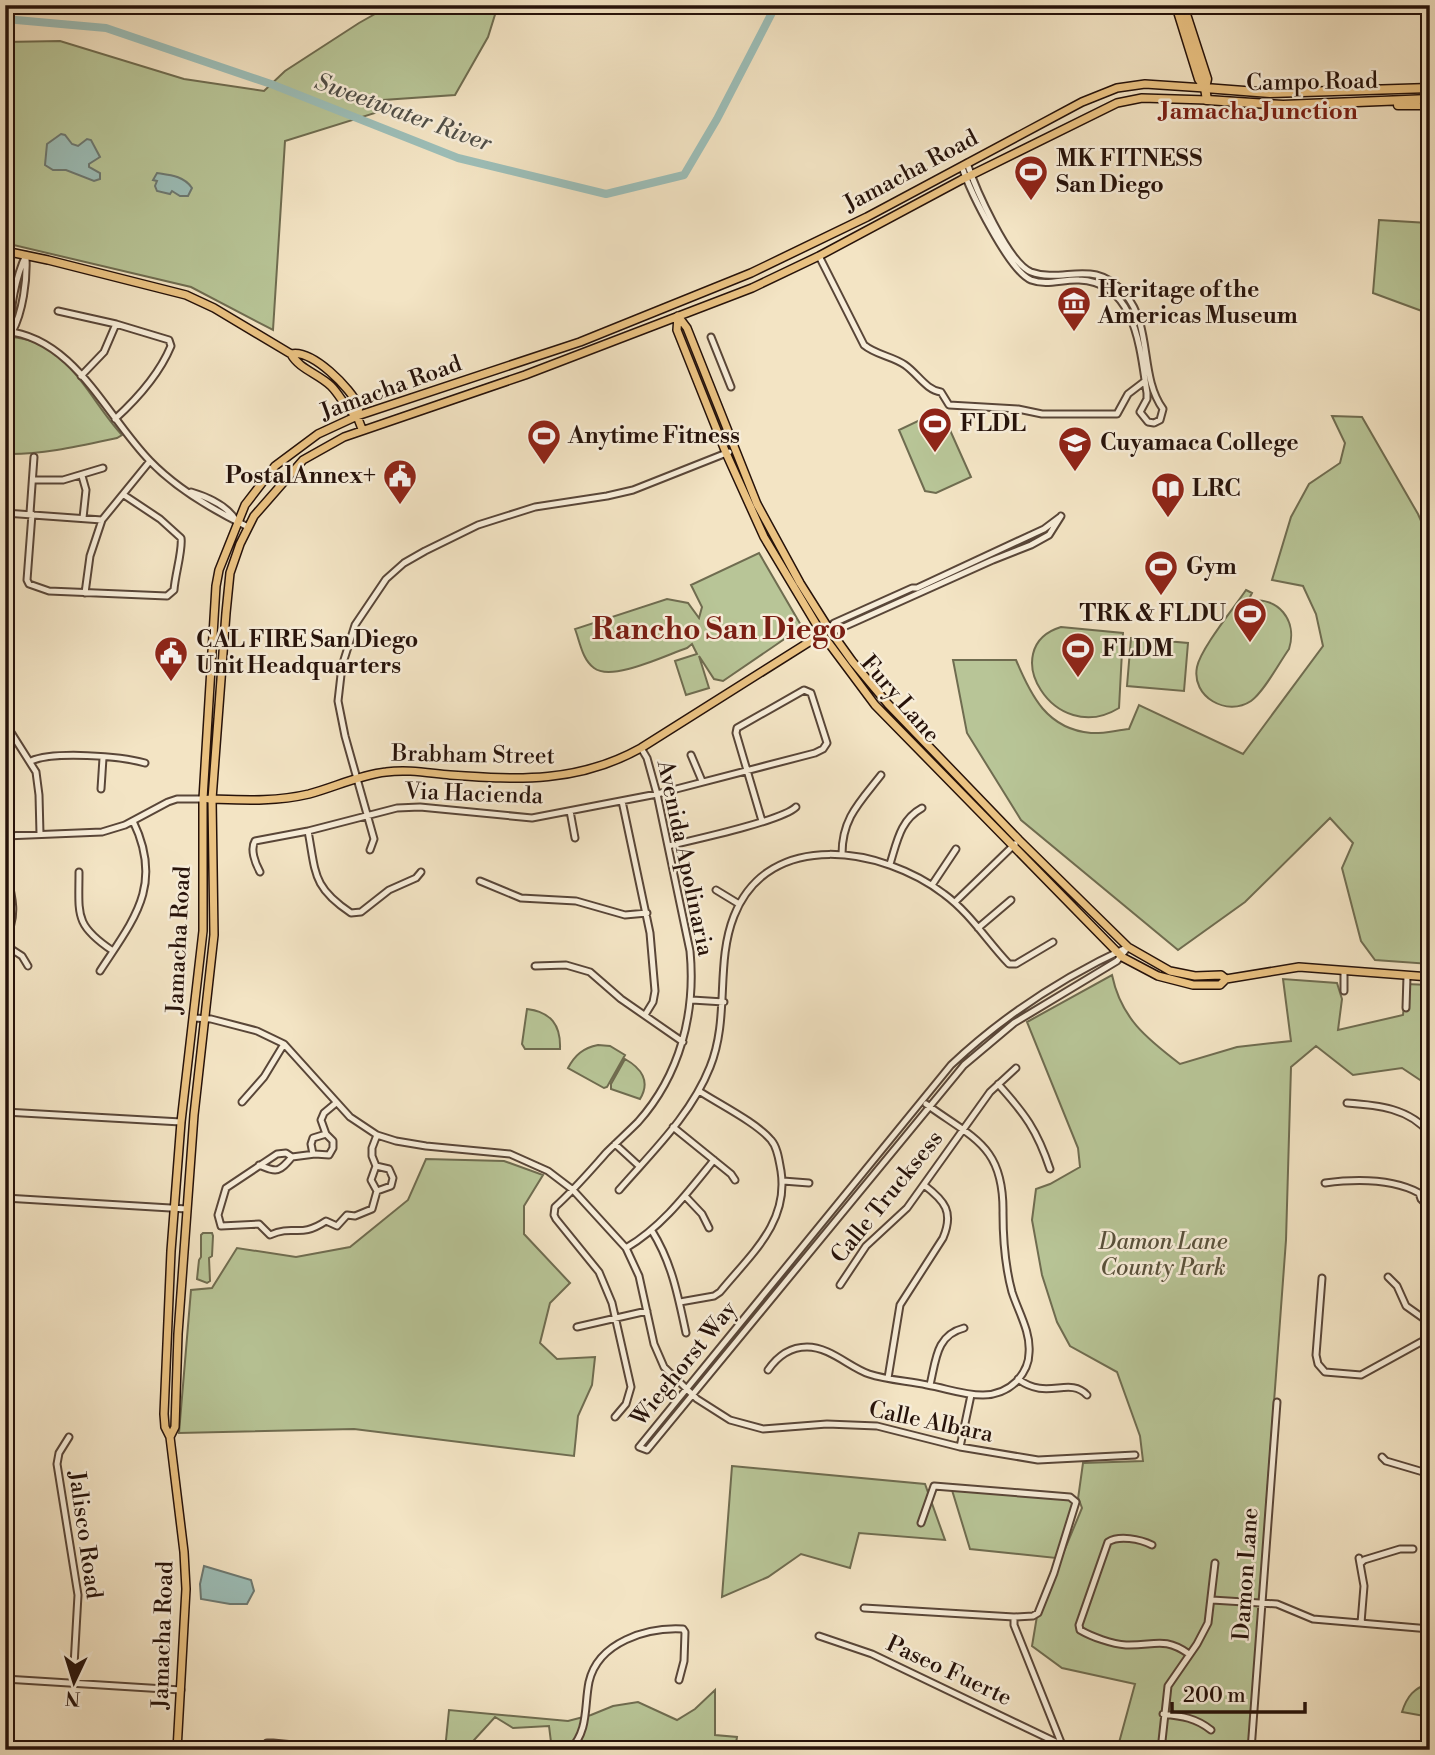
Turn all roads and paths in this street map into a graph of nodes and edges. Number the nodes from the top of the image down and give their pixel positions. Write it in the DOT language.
graph roads {
  1 [pos="1176,5"];
  2 [pos="1183,5"];
  3 [pos="1205,88"];
  4 [pos="1430,88"];
  5 [pos="1430,99"];
  6 [pos="1207,100"];
  7 [pos="1378,100"];
  8 [pos="1420,105"];
  9 [pos="964,165"];
  10 [pos="969,177"];
  11 [pos="5,251"];
  12 [pos="26,255"];
  13 [pos="819,256"];
  14 [pos="673,305"];
  15 [pos="58,311"];
  16 [pos="678,316"];
  17 [pos="116,324"];
  18 [pos="9,331"];
  19 [pos="711,337"];
  20 [pos="81,376"];
  21 [pos="1148,379"];
  22 [pos="731,387"];
  23 [pos="357,416"];
  24 [pos="115,419"];
  25 [pos="362,429"];
  26 [pos="735,450"];
  27 [pos="726,453"];
  28 [pos="34,457"];
  29 [pos="150,461"];
  30 [pos="103,468"];
  31 [pos="82,476"];
  32 [pos="33,480"];
  33 [pos="124,495"];
  34 [pos="5,513"];
  35 [pos="31,514"];
  36 [pos="83,518"];
  37 [pos="102,520"];
  38 [pos="237,522"];
  39 [pos="248,527"];
  40 [pos="1004,547"];
  41 [pos="993,560"];
  42 [pos="85,593"];
  43 [pos="825,632"];
  44 [pos="5,723"];
  45 [pos="641,748"];
  46 [pos="691,755"];
  47 [pos="103,758"];
  48 [pos="31,761"];
  49 [pos="145,763"];
  50 [pos="746,772"];
  51 [pos="881,775"];
  52 [pos="358,778"];
  53 [pos="702,781"];
  54 [pos="101,789"];
  55 [pos="657,794"];
  56 [pos="203,799"];
  57 [pos="212,799"];
  58 [pos="622,801"];
  59 [pos="796,807"];
  60 [pos="922,808"];
  61 [pos="570,811"];
  62 [pos="367,815"];
  63 [pos="133,821"];
  64 [pos="762,821"];
  65 [pos="308,831"];
  66 [pos="40,834"];
  67 [pos="5,836"];
  68 [pos="575,838"];
  69 [pos="1019,840"];
  70 [pos="668,846"];
  71 [pos="1012,847"];
  72 [pos="956,849"];
  73 [pos="370,850"];
  74 [pos="842,854"];
  75 [pos="890,864"];
  76 [pos="5,868"];
  77 [pos="79,872"];
  78 [pos="260,872"];
  79 [pos="421,872"];
  80 [pos="480,881"];
  81 [pos="932,885"];
  82 [pos="716,890"];
  83 [pos="1011,900"];
  84 [pos="955,902"];
  85 [pos="739,904"];
  86 [pos="647,913"];
  87 [pos="978,928"];
  88 [pos="5,938"];
  89 [pos="1053,942"];
  90 [pos="5,945"];
  91 [pos="1128,947"];
  92 [pos="113,951"];
  93 [pos="1120,954"];
  94 [pos="28,966"];
  95 [pos="535,966"];
  96 [pos="100,971"];
  97 [pos="1344,972"];
  98 [pos="1407,976"];
  99 [pos="1430,978"];
  100 [pos="1226,979"];
  101 [pos="1344,991"];
  102 [pos="691,1000"];
  103 [pos="724,1002"];
  104 [pos="1406,1008"];
  105 [pos="645,1015"];
  106 [pos="194,1018"];
  107 [pos="204,1019"];
  108 [pos="683,1042"];
  109 [pos="284,1044"];
  110 [pos="1016,1068"];
  111 [pos="998,1084"];
  112 [pos="699,1091"];
  113 [pos="921,1100"];
  114 [pos="242,1102"];
  115 [pos="1347,1102"];
  116 [pos="336,1103"];
  117 [pos="929,1106"];
  118 [pos="5,1112"];
  119 [pos="181,1122"];
  120 [pos="673,1127"];
  121 [pos="963,1130"];
  122 [pos="326,1134"];
  123 [pos="1430,1134"];
  124 [pos="377,1135"];
  125 [pos="615,1144"];
  126 [pos="313,1154"];
  127 [pos="292,1157"];
  128 [pos="714,1160"];
  129 [pos="259,1165"];
  130 [pos="376,1166"];
  131 [pos="639,1166"];
  132 [pos="1050,1169"];
  133 [pos="735,1180"];
  134 [pos="783,1181"];
  135 [pos="809,1183"];
  136 [pos="1325,1183"];
  137 [pos="924,1185"];
  138 [pos="573,1190"];
  139 [pos="619,1190"];
  140 [pos="377,1191"];
  141 [pos="685,1196"];
  142 [pos="5,1198"];
  143 [pos="1430,1204"];
  144 [pos="174,1209"];
  145 [pos="187,1209"];
  146 [pos="709,1228"];
  147 [pos="652,1231"];
  148 [pos="626,1248"];
  149 [pos="1388,1277"];
  150 [pos="1322,1278"];
  151 [pos="840,1285"];
  152 [pos="180,1297"];
  153 [pos="680,1302"];
  154 [pos="170,1307"];
  155 [pos="647,1311"];
  156 [pos="615,1318"];
  157 [pos="1430,1323"];
  158 [pos="578,1327"];
  159 [pos="964,1328"];
  160 [pos="686,1333"];
  161 [pos="1430,1337"];
  162 [pos="768,1370"];
  163 [pos="888,1378"];
  164 [pos="1018,1379"];
  165 [pos="930,1385"];
  166 [pos="685,1389"];
  167 [pos="693,1395"];
  168 [pos="971,1395"];
  169 [pos="1087,1395"];
  170 [pos="1277,1402"];
  171 [pos="615,1417"];
  172 [pos="69,1437"];
  173 [pos="170,1437"];
  174 [pos="960,1447"];
  175 [pos="1135,1455"];
  176 [pos="1381,1457"];
  177 [pos="1430,1474"];
  178 [pos="921,1522"];
  179 [pos="1152,1545"];
  180 [pos="1412,1549"];
  181 [pos="1215,1563"];
  182 [pos="1212,1600"];
  183 [pos="1261,1603"];
  184 [pos="864,1608"];
  185 [pos="1014,1617"];
  186 [pos="1361,1623"];
  187 [pos="1430,1629"];
  188 [pos="819,1636"];
  189 [pos="1189,1654"];
  190 [pos="5,1679"];
  191 [pos="679,1680"];
  192 [pos="73,1683"];
  193 [pos="181,1690"];
  194 [pos="1163,1714"];
  195 [pos="1211,1730"];
  196 [pos="1063,1747"];
  197 [pos="177,1750"];
  198 [pos="265,1750"];
  199 [pos="346,1750"];
  200 [pos="570,1750"];
  201 [pos="1161,1750"];
  202 [pos="1251,1750"];
  1 -- 3 [label="highway"];
  2 -- 3 [label="highway"];
  3 -- 4 [label="highway, Campo Road"];
  3 -- 6 [label="highway"];
  3 -- 9 [label="main road, Jamacha Road"];
  5 -- 7 [label="highway, Campo Road"];
  6 -- 7 [label="highway, Campo Road"];
  6 -- 10 [label="main road, Jamacha Road"];
  7 -- 8 [label="highway"];
  9 -- 10 [label="street"];
  9 -- 14 [label="main road, Jamacha Road"];
  10 -- 13 [label="main road, Jamacha Road"];
  10 -- 21 [label="street"];
  11 -- 12 [label="main road"];
  12 -- 18 [label="street"];
  12 -- 23 [label="main road"];
  13 -- 16 [label="main road, Jamacha Road"];
  13 -- 21 [label="street"];
  14 -- 16 [label="main road, Fury Lane"];
  14 -- 23 [label="main road, Jamacha Road"];
  15 -- 17 [label="street"];
  16 -- 25 [label="main road, Jamacha Road"];
  16 -- 26 [label="main road, Fury Lane"];
  16 -- 27 [label="main road, Fury Lane"];
  17 -- 20 [label="street"];
  17 -- 24 [label="street"];
  18 -- 20 [label="street"];
  19 -- 22 [label="street"];
  20 -- 24 [label="street"];
  21 -- 21 [label="street"];
  23 -- 25 [label="main road"];
  23 -- 38 [label="main road, Jamacha Road"];
  24 -- 29 [label="street"];
  25 -- 39 [label="main road, Jamacha Road"];
  26 -- 27 [label="street"];
  26 -- 43 [label="main road, Fury Lane"];
  27 -- 43 [label="main road, Fury Lane"];
  27 -- 52 [label="street"];
  28 -- 32 [label="street"];
  29 -- 33 [label="street"];
  29 -- 38 [label="street"];
  30 -- 31 [label="street"];
  31 -- 32 [label="street"];
  31 -- 36 [label="street"];
  32 -- 35 [label="street"];
  33 -- 37 [label="street"];
  33 -- 42 [label="street"];
  34 -- 35 [label="street"];
  35 -- 36 [label="street"];
  35 -- 42 [label="street"];
  36 -- 37 [label="street"];
  37 -- 42 [label="street"];
  38 -- 39 [label="street"];
  38 -- 56 [label="main road, Jamacha Road"];
  39 -- 57 [label="main road, Jamacha Road"];
  40 -- 41 [label="street"];
  40 -- 41 [label="street"];
  40 -- 43 [label="street"];
  41 -- 43 [label="street"];
  43 -- 45 [label="main road, Brabham Street"];
  43 -- 69 [label="main road, Fury Lane"];
  43 -- 71 [label="main road, Fury Lane"];
  44 -- 48 [label="street"];
  45 -- 52 [label="main road, Brabham Street"];
  45 -- 55 [label="street, Avenida Apolinaria"];
  46 -- 53 [label="street"];
  47 -- 48 [label="street"];
  47 -- 49 [label="street"];
  47 -- 54 [label="street"];
  48 -- 66 [label="street"];
  50 -- 50 [label="street, Via Hacienda"];
  50 -- 53 [label="street, Via Hacienda"];
  50 -- 64 [label="street"];
  51 -- 74 [label="street"];
  52 -- 57 [label="main road, Brabham Street"];
  52 -- 62 [label="street"];
  53 -- 55 [label="street, Via Hacienda"];
  55 -- 58 [label="street, Via Hacienda"];
  55 -- 70 [label="street, Avenida Apolinaria"];
  56 -- 57 [label="main road, Brabham Street"];
  56 -- 63 [label="street, Brabham Street"];
  56 -- 106 [label="main road, Jamacha Road"];
  57 -- 107 [label="main road, Jamacha Road"];
  58 -- 61 [label="street, Via Hacienda"];
  58 -- 86 [label="street"];
  59 -- 64 [label="street"];
  60 -- 75 [label="street"];
  61 -- 62 [label="street, Via Hacienda"];
  61 -- 68 [label="street"];
  62 -- 65 [label="street, Via Hacienda"];
  62 -- 73 [label="street"];
  63 -- 66 [label="street, Brabham Street"];
  63 -- 92 [label="street"];
  64 -- 70 [label="street"];
  65 -- 78 [label="street, Via Hacienda"];
  65 -- 79 [label="street"];
  66 -- 67 [label="street, Brabham Street"];
  69 -- 71 [label="street"];
  69 -- 91 [label="main road, Fury Lane"];
  70 -- 102 [label="street, Avenida Apolinaria"];
  71 -- 84 [label="street"];
  71 -- 93 [label="main road, Fury Lane"];
  72 -- 81 [label="street"];
  74 -- 75 [label="street"];
  74 -- 85 [label="street"];
  75 -- 81 [label="street"];
  76 -- 88 [label="street"];
  77 -- 92 [label="street"];
  80 -- 86 [label="street"];
  81 -- 84 [label="street"];
  82 -- 85 [label="street"];
  83 -- 87 [label="street"];
  84 -- 87 [label="street"];
  85 -- 103 [label="street"];
  86 -- 105 [label="street"];
  87 -- 89 [label="street"];
  90 -- 94 [label="street"];
  91 -- 93 [label="street, Wieghorst Way"];
  91 -- 100 [label="main road, Fury Lane"];
  92 -- 96 [label="street"];
  93 -- 100 [label="main road, Fury Lane"];
  93 -- 113 [label="street, Wieghorst Way"];
  93 -- 117 [label="street, Wieghorst Way"];
  95 -- 105 [label="street"];
  97 -- 98 [label="main road, Fury Lane"];
  97 -- 100 [label="main road, Fury Lane"];
  97 -- 101 [label="street"];
  98 -- 99 [label="main road, Fury Lane"];
  98 -- 104 [label="street"];
  102 -- 103 [label="street"];
  102 -- 108 [label="street, Avenida Apolinaria"];
  103 -- 112 [label="street"];
  105 -- 108 [label="street"];
  106 -- 107 [label="street, Calle Albara"];
  106 -- 119 [label="main road, Jamacha Road"];
  107 -- 109 [label="street, Calle Albara"];
  107 -- 145 [label="main road, Jamacha Road"];
  108 -- 125 [label="street, Avenida Apolinaria"];
  109 -- 114 [label="street"];
  109 -- 116 [label="street, Calle Albara"];
  110 -- 111 [label="street, Calle Trucksess"];
  111 -- 121 [label="street, Calle Trucksess"];
  111 -- 132 [label="street"];
  112 -- 120 [label="street"];
  112 -- 134 [label="street"];
  113 -- 117 [label="street"];
  113 -- 166 [label="street, Wieghorst Way"];
  115 -- 123 [label="street"];
  116 -- 122 [label="street"];
  116 -- 124 [label="street, Calle Albara"];
  117 -- 121 [label="street"];
  117 -- 167 [label="street, Wieghorst Way"];
  118 -- 119 [label="street"];
  119 -- 144 [label="main road, Jamacha Road"];
  120 -- 128 [label="street"];
  120 -- 131 [label="street"];
  121 -- 137 [label="street, Calle Trucksess"];
  121 -- 164 [label="street"];
  122 -- 126 [label="street"];
  122 -- 126 [label="street"];
  124 -- 130 [label="street"];
  124 -- 138 [label="street, Calle Albara"];
  125 -- 131 [label="street"];
  125 -- 138 [label="street, Avenida Apolinaria"];
  126 -- 127 [label="street"];
  127 -- 129 [label="street"];
  127 -- 129 [label="street"];
  128 -- 133 [label="street"];
  128 -- 141 [label="street"];
  129 -- 140 [label="street"];
  130 -- 140 [label="street"];
  130 -- 140 [label="street"];
  131 -- 139 [label="street"];
  134 -- 135 [label="street"];
  134 -- 153 [label="street"];
  136 -- 143 [label="street"];
  137 -- 151 [label="street, Calle Trucksess"];
  137 -- 163 [label="street"];
  138 -- 148 [label="street, Calle Albara"];
  138 -- 156 [label="street, Avenida Apolinaria"];
  141 -- 146 [label="street"];
  141 -- 147 [label="street"];
  142 -- 144 [label="street"];
  144 -- 145 [label="street"];
  144 -- 154 [label="main road, Jamacha Road"];
  145 -- 152 [label="main road, Jamacha Road"];
  147 -- 148 [label="street"];
  147 -- 153 [label="street"];
  148 -- 155 [label="street, Calle Albara"];
  149 -- 157 [label="street"];
  150 -- 161 [label="street"];
  152 -- 154 [label="main road"];
  152 -- 173 [label="main road, Jamacha Road"];
  153 -- 160 [label="street"];
  154 -- 173 [label="main road, Jamacha Road"];
  155 -- 156 [label="street"];
  155 -- 166 [label="street, Calle Albara"];
  156 -- 158 [label="street"];
  156 -- 171 [label="street"];
  159 -- 165 [label="street"];
  162 -- 163 [label="street"];
  163 -- 165 [label="street"];
  164 -- 168 [label="street"];
  164 -- 169 [label="street"];
  165 -- 168 [label="street"];
  166 -- 167 [label="street, Calle Albara"];
  166 -- 167 [label="street, Wieghorst Way"];
  167 -- 174 [label="street, Calle Albara"];
  168 -- 174 [label="street"];
  170 -- 183 [label="street, Damon Lane"];
  172 -- 192 [label="street, Jalisco Road"];
  173 -- 193 [label="main road, Jamacha Road"];
  174 -- 175 [label="street, Calle Albara"];
  176 -- 177 [label="street"];
  178 -- 185 [label="street"];
  179 -- 189 [label="street"];
  180 -- 186 [label="street"];
  181 -- 182 [label="street"];
  182 -- 183 [label="street"];
  182 -- 189 [label="street"];
  183 -- 186 [label="street"];
  183 -- 202 [label="street, Damon Lane"];
  184 -- 185 [label="street"];
  185 -- 196 [label="street"];
  186 -- 187 [label="street"];
  188 -- 196 [label="street, Paseo Fuerte"];
  189 -- 194 [label="street"];
  190 -- 192 [label="street"];
  191 -- 200 [label="street"];
  192 -- 193 [label="street"];
  193 -- 197 [label="main road, Jamacha Road"];
  194 -- 195 [label="street"];
  194 -- 201 [label="street"];
  198 -- 199 [label="street"];
}
